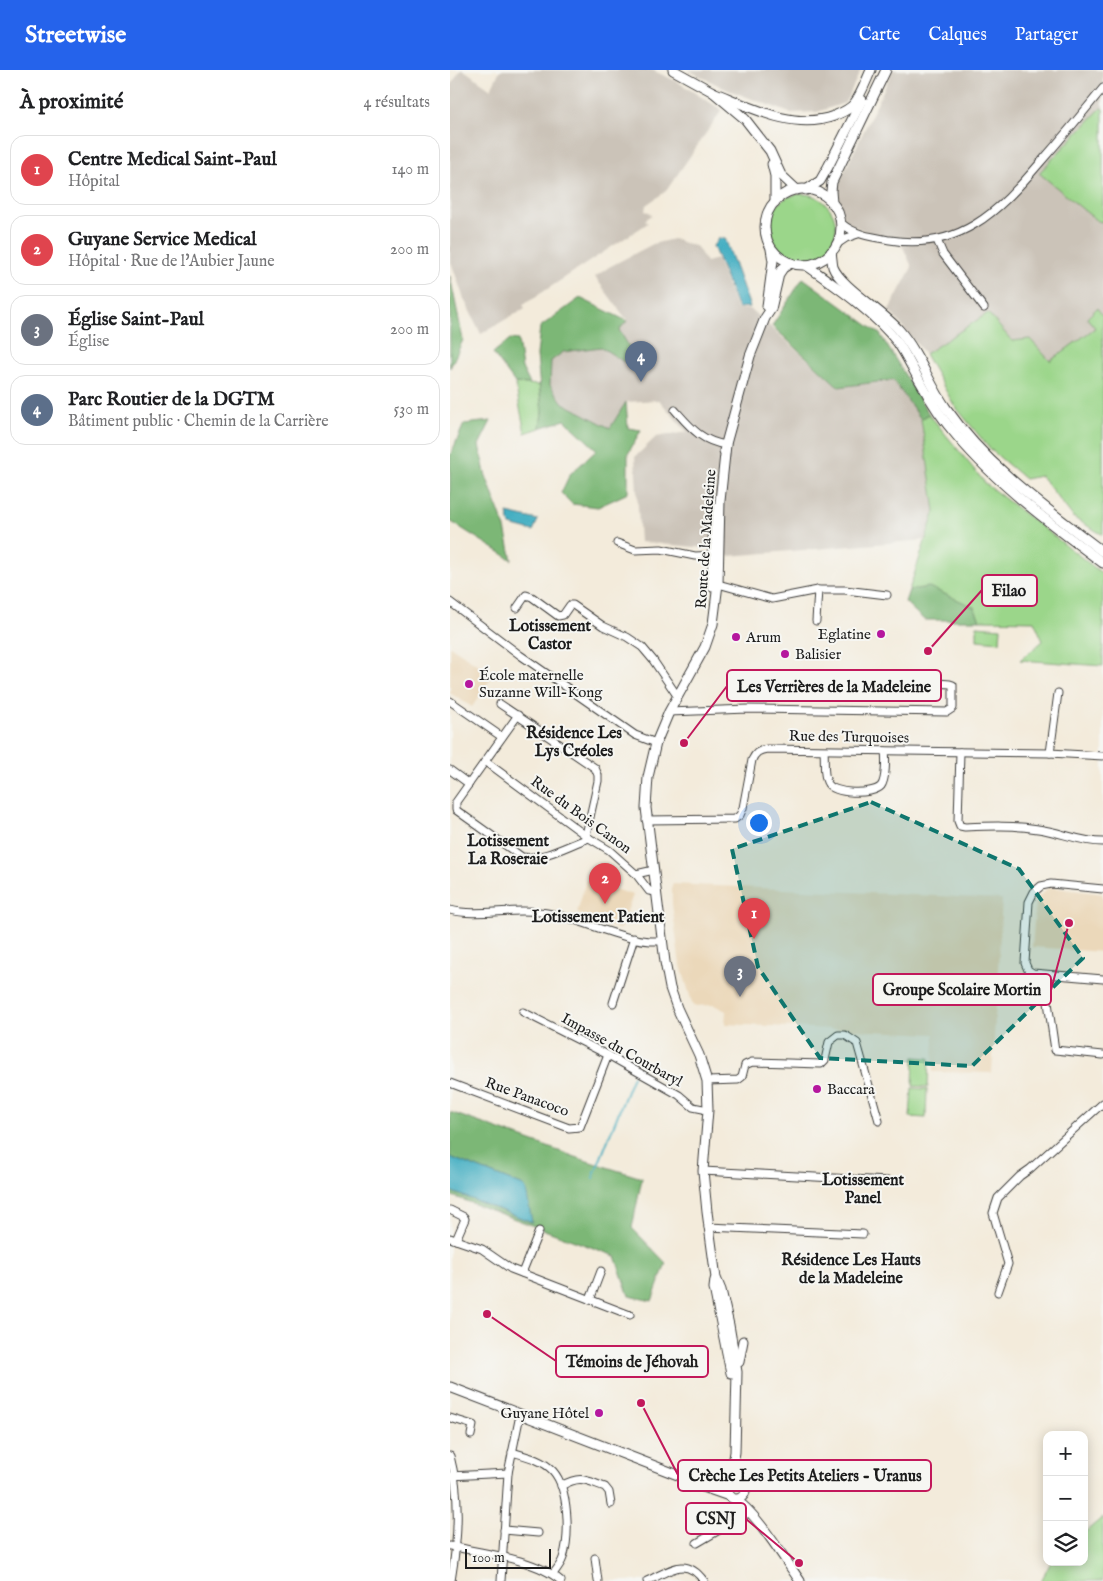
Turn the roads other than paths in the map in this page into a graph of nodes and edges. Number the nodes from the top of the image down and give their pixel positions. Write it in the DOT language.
graph roads {
  1 [pos="673,70"];
  2 [pos="871,70"];
  3 [pos="876,70"];
  4 [pos="886,70"];
  5 [pos="1103,88"];
  6 [pos="713,92"];
  7 [pos="770,151"];
  8 [pos="802,190"];
  9 [pos="774,202"];
  10 [pos="832,204"];
  11 [pos="841,223"];
  12 [pos="858,234"];
  13 [pos="937,240"];
  14 [pos="834,248"];
  15 [pos="771,249"];
  16 [pos="791,263"];
  17 [pos="806,265"];
  18 [pos="984,308"];
  19 [pos="765,318"];
  20 [pos="675,410"];
  21 [pos="726,445"];
  22 [pos="617,543"];
  23 [pos="1103,552"];
  24 [pos="716,555"];
  25 [pos="1103,562"];
  26 [pos="718,584"];
  27 [pos="818,590"];
  28 [pos="887,595"];
  29 [pos="450,602"];
  30 [pos="517,608"];
  31 [pos="816,621"];
  32 [pos="697,662"];
  33 [pos="925,682"];
  34 [pos="1058,693"];
  35 [pos="678,697"];
  36 [pos="450,701"];
  37 [pos="500,704"];
  38 [pos="669,712"];
  39 [pos="518,716"];
  40 [pos="502,737"];
  41 [pos="656,743"];
  42 [pos="824,751"];
  43 [pos="885,751"];
  44 [pos="960,752"];
  45 [pos="1050,753"];
  46 [pos="1103,756"];
  47 [pos="484,761"];
  48 [pos="450,770"];
  49 [pos="469,784"];
  50 [pos="646,820"];
  51 [pos="587,836"];
  52 [pos="1103,842"];
  53 [pos="654,870"];
  54 [pos="636,874"];
  55 [pos="1103,889"];
  56 [pos="657,892"];
  57 [pos="450,910"];
  58 [pos="634,938"];
  59 [pos="662,940"];
  60 [pos="1044,975"];
  61 [pos="1103,980"];
  62 [pos="614,1003"];
  63 [pos="523,1012"];
  64 [pos="608,1055"];
  65 [pos="1102,1056"];
  66 [pos="707,1081"];
  67 [pos="450,1083"];
  68 [pos="1103,1103"];
  69 [pos="708,1110"];
  70 [pos="879,1121"];
  71 [pos="703,1171"];
  72 [pos="888,1181"];
  73 [pos="450,1210"];
  74 [pos="708,1227"];
  75 [pos="540,1231"];
  76 [pos="863,1234"];
  77 [pos="453,1239"];
  78 [pos="601,1271"];
  79 [pos="522,1273"];
  80 [pos="716,1278"];
  81 [pos="998,1292"];
  82 [pos="590,1300"];
  83 [pos="630,1315"];
  84 [pos="729,1325"];
  85 [pos="737,1372"];
  86 [pos="450,1387"];
  87 [pos="735,1392"];
  88 [pos="520,1415"];
  89 [pos="450,1418"];
  90 [pos="471,1435"];
  91 [pos="512,1452"];
  92 [pos="735,1452"];
  93 [pos="450,1456"];
  94 [pos="508,1473"];
  95 [pos="678,1475"];
  96 [pos="453,1476"];
  97 [pos="730,1483"];
  98 [pos="561,1486"];
  99 [pos="744,1487"];
  100 [pos="731,1497"];
  101 [pos="611,1504"];
  102 [pos="750,1512"];
  103 [pos="759,1523"];
  104 [pos="504,1530"];
  105 [pos="538,1533"];
  106 [pos="697,1543"];
  107 [pos="453,1547"];
  108 [pos="503,1558"];
  109 [pos="595,1558"];
  110 [pos="553,1574"];
  111 [pos="660,1578"];
  112 [pos="451,1581"];
  113 [pos="502,1581"];
  114 [pos="561,1581"];
  115 [pos="598,1581"];
  116 [pos="647,1581"];
  117 [pos="704,1581"];
  118 [pos="800,1581"];
  1 -- 6 [label="main road"];
  2 -- 6 [label="main road"];
  3 -- 8 [label="main road"];
  4 -- 10 [label="main road"];
  5 -- 13 [label="street"];
  6 -- 7 [label="main road"];
  7 -- 8 [label="main road"];
  7 -- 9 [label="main road"];
  8 -- 9 [label="main road"];
  8 -- 10 [label="main road"];
  9 -- 15 [label="main road"];
  10 -- 11 [label="main road"];
  11 -- 12 [label="street"];
  11 -- 14 [label="main road"];
  12 -- 13 [label="street"];
  12 -- 14 [label="street"];
  13 -- 18 [label="street"];
  14 -- 17 [label="main road"];
  14 -- 23 [label="main road"];
  15 -- 16 [label="main road"];
  15 -- 19 [label="main road, Route de la Madeleine"];
  16 -- 17 [label="main road"];
  16 -- 19 [label="main road, Route de la Madeleine"];
  17 -- 25 [label="main road"];
  19 -- 21 [label="main road, Route de la Madeleine"];
  20 -- 21 [label="street"];
  21 -- 24 [label="main road, Route de la Madeleine"];
  22 -- 24 [label="street"];
  24 -- 26 [label="main road, Route de la Madeleine"];
  24 -- 32 [label="main road, Route de la Madeleine"];
  26 -- 27 [label="street"];
  26 -- 32 [label="main road, Route de la Madeleine"];
  27 -- 28 [label="street"];
  27 -- 31 [label="street"];
  29 -- 41 [label="street"];
  30 -- 35 [label="street"];
  32 -- 35 [label="main road, Route de la Madeleine"];
  33 -- 38 [label="street"];
  34 -- 45 [label="street"];
  35 -- 38 [label="main road, Route de la Madeleine"];
  36 -- 40 [label="street"];
  37 -- 39 [label="street"];
  38 -- 41 [label="main road, Route de la Madeleine"];
  39 -- 40 [label="street"];
  39 -- 51 [label="street"];
  40 -- 47 [label="street"];
  41 -- 50 [label="main road, Route de la Madeleine"];
  42 -- 43 [label="street, Rue des Turquoises"];
  42 -- 43 [label="street"];
  42 -- 50 [label="street, Rue des Turquoises"];
  43 -- 44 [label="street, Rue des Turquoises"];
  44 -- 45 [label="street, Rue des Turquoises"];
  44 -- 52 [label="street"];
  45 -- 46 [label="street, Rue des Turquoises"];
  47 -- 49 [label="street"];
  47 -- 51 [label="street, Rue du Bois Canon"];
  48 -- 49 [label="street"];
  49 -- 51 [label="street"];
  50 -- 53 [label="main road, Route de la Madeleine"];
  51 -- 54 [label="street, Rue du Bois Canon"];
  53 -- 54 [label="street, Rue du Bois Canon"];
  53 -- 56 [label="main road, Route de la Madeleine"];
  54 -- 56 [label="street, Rue du Bois Canon"];
  55 -- 60 [label="street"];
  56 -- 59 [label="main road, Route de la Madeleine"];
  57 -- 58 [label="street"];
  58 -- 59 [label="street"];
  58 -- 62 [label="street"];
  59 -- 66 [label="main road, Route de la Madeleine"];
  60 -- 61 [label="street"];
  60 -- 65 [label="street"];
  63 -- 64 [label="street, Impasse du Courbaryl"];
  64 -- 67 [label="street, Rue Panacoco"];
  64 -- 69 [label="street, Impasse du Courbaryl"];
  66 -- 69 [label="main road, Route de la Madeleine"];
  66 -- 70 [label="street"];
  68 -- 81 [label="street"];
  69 -- 71 [label="main road, Route de la Madeleine"];
  71 -- 72 [label="street"];
  71 -- 74 [label="main road, Route de la Madeleine"];
  73 -- 77 [label="street"];
  74 -- 76 [label="street"];
  74 -- 80 [label="main road, Route de la Madeleine"];
  75 -- 79 [label="street"];
  77 -- 79 [label="street"];
  78 -- 82 [label="street"];
  79 -- 82 [label="street"];
  80 -- 84 [label="main road, Route de la Madeleine"];
  80 -- 87 [label="main road, Route de la Madeleine"];
  82 -- 83 [label="street"];
  84 -- 85 [label="main road, Route de la Madeleine"];
  84 -- 85 [label="main road"];
  85 -- 87 [label="main road, Route de la Madeleine"];
  86 -- 88 [label="main road"];
  87 -- 92 [label="main road, Route de la Madeleine"];
  88 -- 91 [label="street"];
  88 -- 95 [label="main road"];
  89 -- 90 [label="street"];
  91 -- 94 [label="street"];
  91 -- 98 [label="street"];
  92 -- 97 [label="main road, Route de la Madeleine"];
  92 -- 99 [label="main road, Route de la Madeleine"];
  93 -- 96 [label="street"];
  94 -- 96 [label="street"];
  94 -- 104 [label="street"];
  95 -- 97 [label="main road"];
  95 -- 100 [label="main road, Route de la Madeleine"];
  96 -- 107 [label="street"];
  97 -- 99 [label="main road"];
  97 -- 100 [label="main road"];
  98 -- 101 [label="street"];
  98 -- 110 [label="street"];
  99 -- 100 [label="main road"];
  99 -- 103 [label="main road, Route de la Madeleine"];
  100 -- 102 [label="main road, Route de la Madeleine"];
  102 -- 103 [label="main road, Route de la Madeleine"];
  102 -- 106 [label="street"];
  103 -- 118 [label="main road, Route de la Madeleine"];
  104 -- 105 [label="street"];
  104 -- 108 [label="street"];
  107 -- 108 [label="street"];
  107 -- 112 [label="street"];
  108 -- 110 [label="street"];
  108 -- 113 [label="street"];
  109 -- 115 [label="street"];
  110 -- 114 [label="street"];
  111 -- 116 [label="street"];
  111 -- 117 [label="street"];
}
